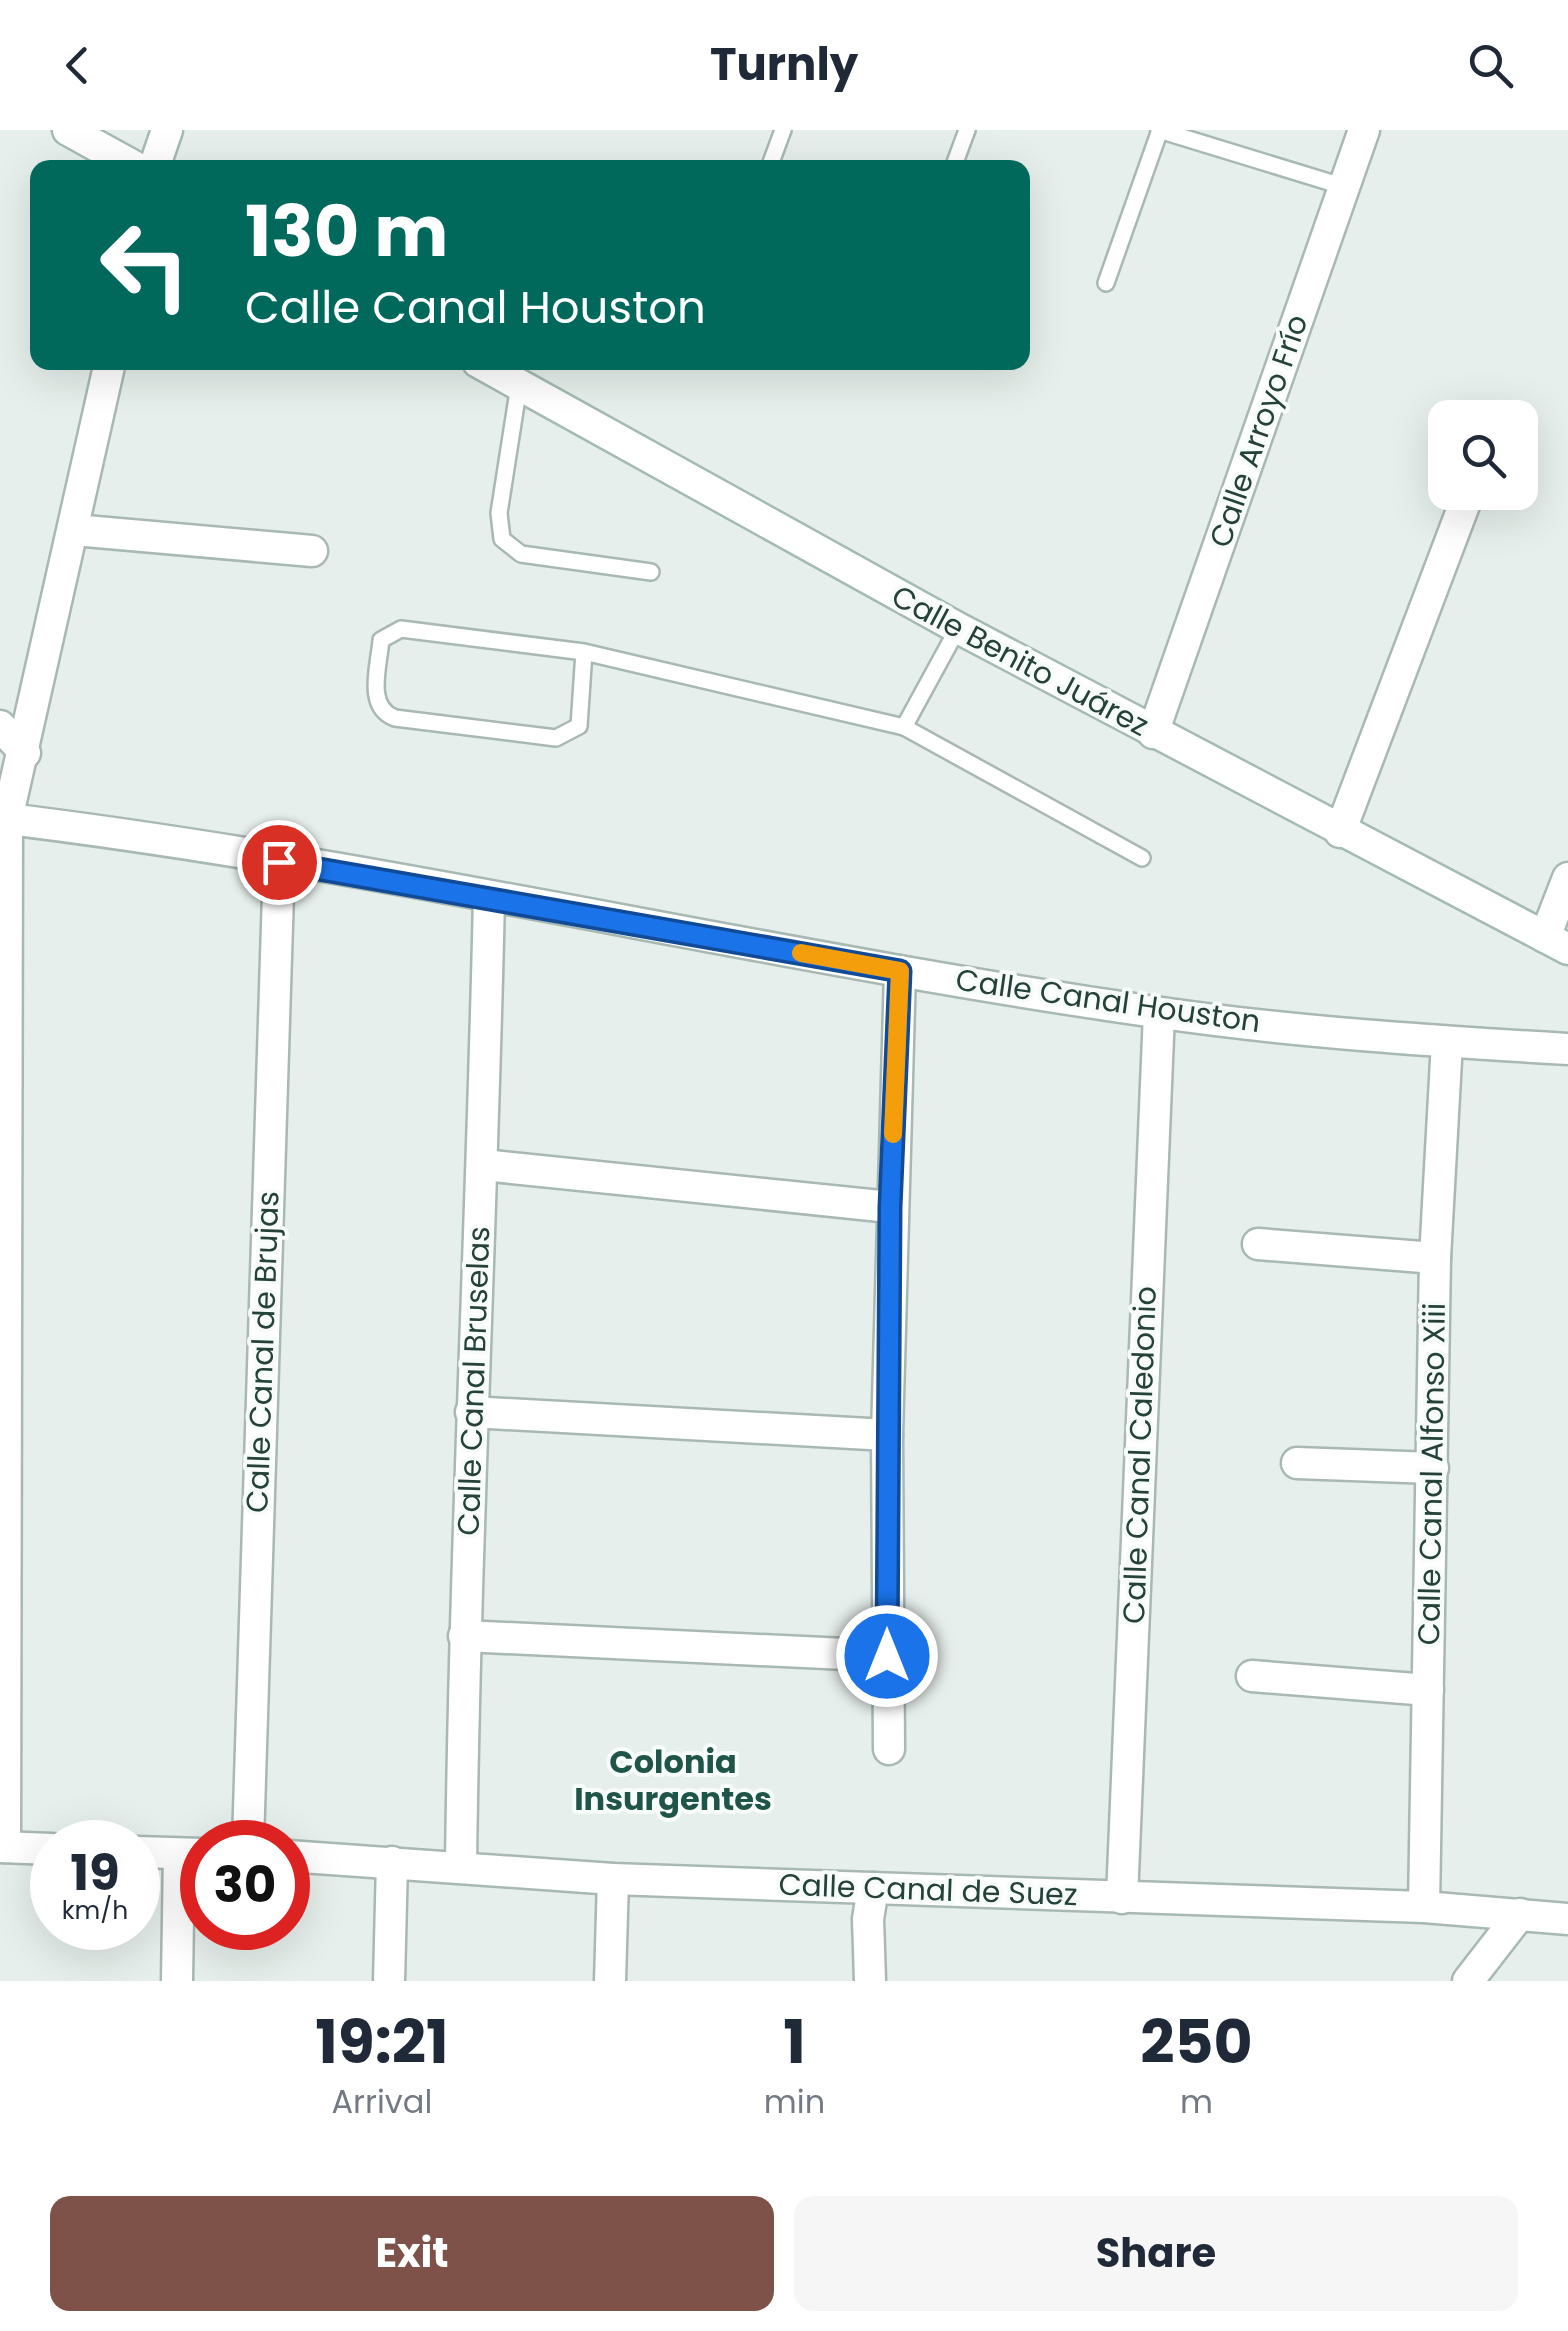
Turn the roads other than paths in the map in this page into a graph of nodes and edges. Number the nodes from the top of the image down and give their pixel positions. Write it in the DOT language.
graph roads {
  1 [pos="68,130"];
  2 [pos="167,130"];
  3 [pos="783,130"];
  4 [pos="968,130"];
  5 [pos="1160,130"];
  6 [pos="1364,130"];
  7 [pos="122,160"];
  8 [pos="157,160"];
  9 [pos="773,160"];
  10 [pos="957,160"];
  11 [pos="1345,187"];
  12 [pos="1106,282"];
  13 [pos="108,370"];
  14 [pos="491,370"];
  15 [pos="518,386"];
  16 [pos="1462,510"];
  17 [pos="74,530"];
  18 [pos="312,551"];
  19 [pos="651,572"];
  20 [pos="958,628"];
  21 [pos="584,652"];
  22 [pos="0,726"];
  23 [pos="904,728"];
  24 [pos="1153,732"];
  25 [pos="24,753"];
  26 [pos="3,819"];
  27 [pos="1340,832"];
  28 [pos="1142,858"];
  29 [pos="279,862"];
  30 [pos="1568,878"];
  31 [pos="489,897"];
  32 [pos="1556,943"];
  33 [pos="900,971"];
  34 [pos="1159,1012"];
  35 [pos="1447,1042"];
  36 [pos="1568,1049"];
  37 [pos="484,1164"];
  38 [pos="890,1207"];
  39 [pos="1258,1244"];
  40 [pos="1435,1258"];
  41 [pos="471,1412"];
  42 [pos="887,1434"];
  43 [pos="1296,1463"];
  44 [pos="1433,1468"];
  45 [pos="464,1636"];
  46 [pos="887,1656"];
  47 [pos="1252,1676"];
  48 [pos="1428,1690"];
  49 [pos="889,1750"];
  50 [pos="249,1820"];
  51 [pos="3,1847"];
  52 [pos="30,1848"];
  53 [pos="310,1857"];
  54 [pos="392,1862"];
  55 [pos="461,1866"];
  56 [pos="613,1879"];
  57 [pos="872,1888"];
  58 [pos="1122,1898"];
  59 [pos="1424,1907"];
  60 [pos="1520,1914"];
  61 [pos="1568,1919"];
  62 [pos="180,1950"];
  63 [pos="177,1981"];
  64 [pos="389,1981"];
  65 [pos="610,1981"];
  66 [pos="870,1981"];
  67 [pos="1468,1981"];
  1 -- 7 [label="street"];
  2 -- 8 [label="street"];
  3 -- 9 [label="lane"];
  4 -- 10 [label="lane"];
  5 -- 11 [label="lane"];
  5 -- 12 [label="lane"];
  6 -- 11 [label="street, Calle Arroyo Frío"];
  11 -- 24 [label="street, Calle Arroyo Frío"];
  13 -- 17 [label="street"];
  14 -- 15 [label="street, Calle Benito Juárez"];
  15 -- 19 [label="lane"];
  15 -- 20 [label="street, Calle Benito Juárez"];
  16 -- 27 [label="street"];
  17 -- 18 [label="street"];
  17 -- 25 [label="street"];
  20 -- 23 [label="lane"];
  20 -- 24 [label="street, Calle Benito Juárez"];
  21 -- 21 [label="lane"];
  21 -- 23 [label="lane"];
  22 -- 25 [label="street"];
  23 -- 28 [label="lane"];
  24 -- 27 [label="street, Calle Benito Juárez"];
  25 -- 26 [label="street"];
  26 -- 29 [label="street, Calle Canal Houston"];
  26 -- 51 [label="street"];
  27 -- 32 [label="street, Calle Benito Juárez"];
  29 -- 31 [label="street, Calle Canal Houston"];
  29 -- 50 [label="street, Calle Canal de Brujas"];
  30 -- 32 [label="street"];
  31 -- 33 [label="street, Calle Canal Houston"];
  31 -- 37 [label="street, Calle Canal Bruselas"];
  33 -- 34 [label="street, Calle Canal Houston"];
  33 -- 38 [label="street"];
  34 -- 35 [label="street, Calle Canal Houston"];
  34 -- 58 [label="street, Calle Canal Caledonio"];
  35 -- 36 [label="street, Calle Canal Houston"];
  35 -- 40 [label="street, Calle Canal Alfonso Xiii"];
  37 -- 38 [label="street"];
  37 -- 41 [label="street, Calle Canal Bruselas"];
  38 -- 42 [label="street"];
  39 -- 40 [label="street"];
  40 -- 44 [label="street, Calle Canal Alfonso Xiii"];
  41 -- 42 [label="street"];
  41 -- 45 [label="street, Calle Canal Bruselas"];
  42 -- 46 [label="street"];
  43 -- 44 [label="street"];
  44 -- 48 [label="street, Calle Canal Alfonso Xiii"];
  45 -- 46 [label="street"];
  45 -- 55 [label="street, Calle Canal Bruselas"];
  46 -- 49 [label="street"];
  47 -- 48 [label="street"];
  48 -- 59 [label="street, Calle Canal Alfonso Xiii"];
  51 -- 52 [label="street"];
  53 -- 54 [label="street, Calle Canal de Suez"];
  54 -- 55 [label="street, Calle Canal de Suez"];
  54 -- 64 [label="street"];
  55 -- 56 [label="street, Calle Canal de Suez"];
  56 -- 57 [label="street, Calle Canal de Suez"];
  56 -- 65 [label="street"];
  57 -- 58 [label="street, Calle Canal de Suez"];
  57 -- 66 [label="street"];
  58 -- 59 [label="street, Calle Canal de Suez"];
  59 -- 60 [label="street, Calle Canal de Suez"];
  60 -- 61 [label="street, Calle Canal de Suez"];
  60 -- 67 [label="street"];
  62 -- 63 [label="street"];
}
